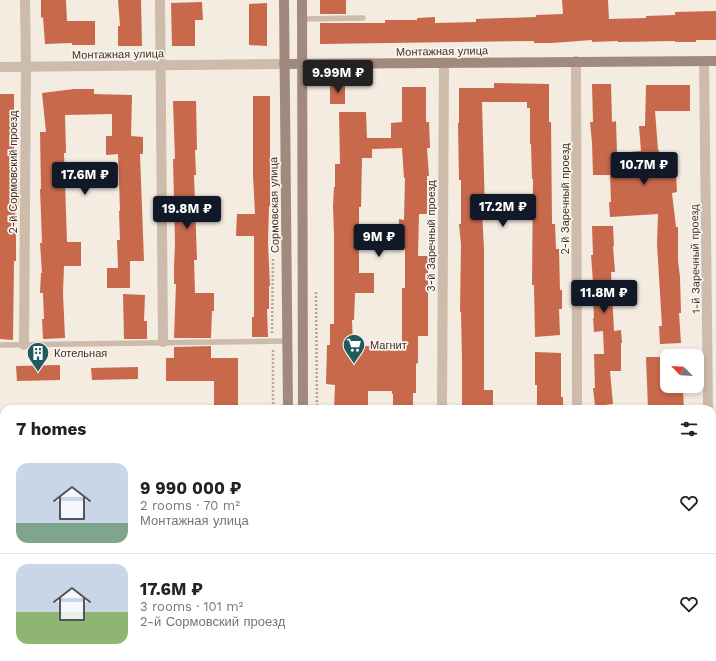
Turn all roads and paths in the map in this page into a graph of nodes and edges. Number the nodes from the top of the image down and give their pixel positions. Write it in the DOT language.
graph roads {
  1 [pos="25,0"];
  2 [pos="160,0"];
  3 [pos="284,0"];
  4 [pos="302,0"];
  5 [pos="363,18"];
  6 [pos="302,19"];
  7 [pos="704,61"];
  8 [pos="716,61"];
  9 [pos="576,62"];
  10 [pos="444,63"];
  11 [pos="284,64"];
  12 [pos="303,64"];
  13 [pos="26,66"];
  14 [pos="161,66"];
  15 [pos="0,67"];
  16 [pos="287,341"];
  17 [pos="163,342"];
  18 [pos="0,345"];
  19 [pos="24,345"];
  20 [pos="288,405"];
  21 [pos="304,405"];
  22 [pos="442,405"];
  23 [pos="577,405"];
  24 [pos="708,405"];
  1 -- 13 [label="street, 2-й Сормовский проезд"];
  2 -- 14 [label="street"];
  3 -- 11 [label="main road, Сормовская улица"];
  4 -- 6 [label="main road"];
  5 -- 6 [label="lane"];
  6 -- 12 [label="main road"];
  7 -- 8 [label="main road, Монтажная улица"];
  7 -- 9 [label="main road, Монтажная улица"];
  7 -- 24 [label="street, 1-й Заречный проезд"];
  9 -- 10 [label="main road, Монтажная улица"];
  9 -- 23 [label="street, 2-й Заречный проезд"];
  10 -- 12 [label="main road, Монтажная улица"];
  10 -- 22 [label="street, 3-й Заречный проезд"];
  11 -- 12 [label="main road, Монтажная улица"];
  11 -- 14 [label="street, Монтажная улица"];
  11 -- 16 [label="main road, Сормовская улица"];
  12 -- 21 [label="main road"];
  13 -- 14 [label="street, Монтажная улица"];
  13 -- 15 [label="street, Монтажная улица"];
  13 -- 19 [label="street, 2-й Сормовский проезд"];
  14 -- 17 [label="street"];
  16 -- 17 [label="lane"];
  16 -- 20 [label="main road, Сормовская улица"];
  17 -- 19 [label="lane"];
  18 -- 19 [label="lane"];
}
